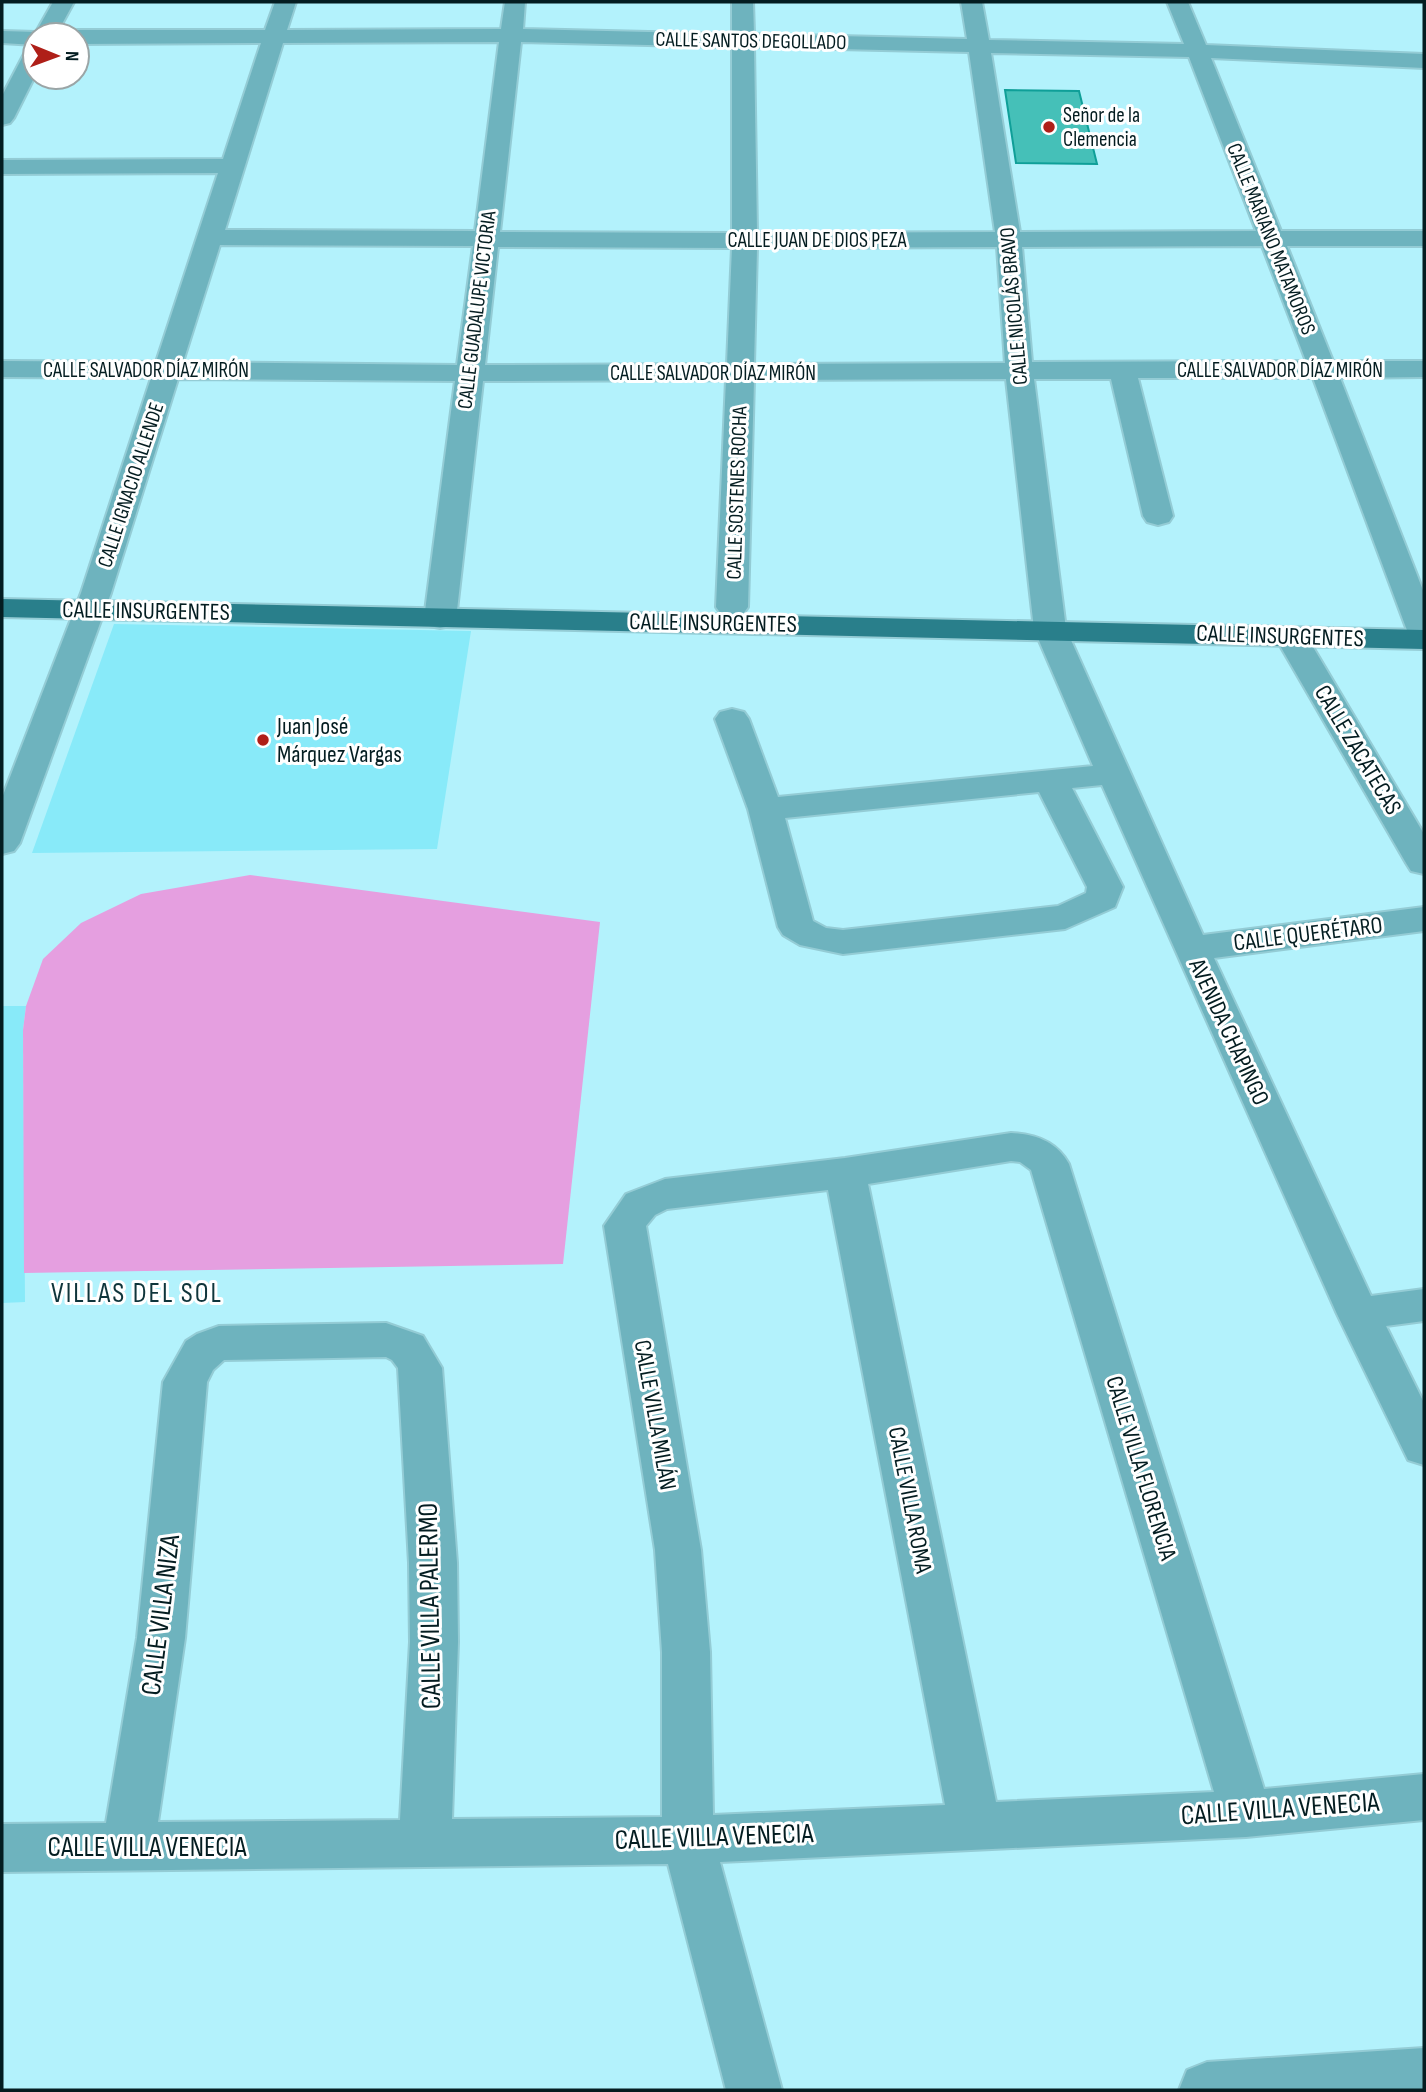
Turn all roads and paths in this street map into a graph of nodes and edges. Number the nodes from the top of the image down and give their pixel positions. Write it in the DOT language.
graph roads {
  1 [pos="63,2"];
  2 [pos="285,2"];
  3 [pos="515,2"];
  4 [pos="743,2"];
  5 [pos="972,2"];
  6 [pos="1178,2"];
  7 [pos="53,21"];
  8 [pos="274,35"];
  9 [pos="510,35"];
  10 [pos="2,37"];
  11 [pos="21,37"];
  12 [pos="91,37"];
  13 [pos="745,42"];
  14 [pos="981,46"];
  15 [pos="1195,51"];
  16 [pos="1424,61"];
  17 [pos="21,81"];
  18 [pos="2,118"];
  19 [pos="230,166"];
  20 [pos="2,167"];
  21 [pos="210,237"];
  22 [pos="1269,238"];
  23 [pos="1424,238"];
  24 [pos="486,239"];
  25 [pos="1009,239"];
  26 [pos="745,241"];
  27 [pos="2,369"];
  28 [pos="169,369"];
  29 [pos="1324,369"];
  30 [pos="1424,369"];
  31 [pos="1019,370"];
  32 [pos="1123,371"];
  33 [pos="470,373"];
  34 [pos="742,373"];
  35 [pos="1158,516"];
  36 [pos="2,593"];
  37 [pos="92,602"];
  38 [pos="732,607"];
  39 [pos="2,608"];
  40 [pos="442,611"];
  41 [pos="1049,620"];
  42 [pos="1423,629"];
  43 [pos="1291,637"];
  44 [pos="732,719"];
  45 [pos="1114,774"];
  46 [pos="1051,781"];
  47 [pos="765,809"];
  48 [pos="2,843"];
  49 [pos="1424,863"];
  50 [pos="1424,919"];
  51 [pos="1191,949"];
  52 [pos="1011,1147"];
  53 [pos="845,1173"];
  54 [pos="1424,1305"];
  55 [pos="1358,1314"];
  56 [pos="185,1382"];
  57 [pos="1424,1447"];
  58 [pos="1424,1797"];
  59 [pos="1246,1814"];
  60 [pos="975,1826"];
  61 [pos="688,1840"];
  62 [pos="425,1844"];
  63 [pos="2,1847"];
  64 [pos="128,1848"];
  65 [pos="1424,2075"];
  66 [pos="1276,2089"];
  67 [pos="754,2090"];
  68 [pos="1207,2090"];
  1 -- 7 [label="street"];
  2 -- 8 [label="street, CALLE IGNACIO ALLENDE"];
  3 -- 9 [label="street, CALLE GUADALUPE VICTORIA"];
  4 -- 13 [label="street, CALLE SOSTENES ROCHA"];
  5 -- 14 [label="street, CALLE NICOLÁS BRAVO"];
  6 -- 15 [label="street, CALLE MARIANO MATAMOROS"];
  8 -- 9 [label="street, CALLE SANTOS DEGOLLADO"];
  8 -- 12 [label="street, CALLE SANTOS DEGOLLADO"];
  8 -- 19 [label="street, CALLE IGNACIO ALLENDE"];
  9 -- 13 [label="street, CALLE SANTOS DEGOLLADO"];
  9 -- 24 [label="street, CALLE GUADALUPE VICTORIA"];
  10 -- 11 [label="street"];
  13 -- 14 [label="street, CALLE SANTOS DEGOLLADO"];
  13 -- 26 [label="street, CALLE SOSTENES ROCHA"];
  14 -- 15 [label="street, CALLE SANTOS DEGOLLADO"];
  14 -- 25 [label="street, CALLE NICOLÁS BRAVO"];
  15 -- 16 [label="street, CALLE SANTOS DEGOLLADO"];
  15 -- 22 [label="street, CALLE MARIANO MATAMOROS"];
  17 -- 18 [label="street"];
  19 -- 20 [label="street"];
  19 -- 21 [label="street, CALLE IGNACIO ALLENDE"];
  21 -- 24 [label="street, CALLE JUAN DE DIOS PEZA"];
  21 -- 28 [label="street, CALLE IGNACIO ALLENDE"];
  22 -- 23 [label="street, CALLE JUAN DE DIOS PEZA"];
  22 -- 25 [label="street, CALLE JUAN DE DIOS PEZA"];
  22 -- 29 [label="street, CALLE MARIANO MATAMOROS"];
  24 -- 26 [label="street, CALLE JUAN DE DIOS PEZA"];
  24 -- 33 [label="street, CALLE GUADALUPE VICTORIA"];
  25 -- 26 [label="street, CALLE JUAN DE DIOS PEZA"];
  25 -- 31 [label="street, CALLE NICOLÁS BRAVO"];
  26 -- 34 [label="street, CALLE SOSTENES ROCHA"];
  27 -- 28 [label="street, CALLE SALVADOR DÍAZ MIRÓN"];
  28 -- 33 [label="street, CALLE SALVADOR DÍAZ MIRÓN"];
  28 -- 37 [label="street, CALLE IGNACIO ALLENDE"];
  29 -- 30 [label="street, CALLE SALVADOR DÍAZ MIRÓN"];
  29 -- 32 [label="street, CALLE SALVADOR DÍAZ MIRÓN"];
  29 -- 42 [label="street, CALLE MARIANO MATAMOROS"];
  31 -- 32 [label="street, CALLE SALVADOR DÍAZ MIRÓN"];
  31 -- 34 [label="street, CALLE SALVADOR DÍAZ MIRÓN"];
  31 -- 41 [label="street, CALLE NICOLÁS BRAVO"];
  32 -- 35 [label="street"];
  33 -- 34 [label="street, CALLE SALVADOR DÍAZ MIRÓN"];
  33 -- 40 [label="street, CALLE GUADALUPE VICTORIA"];
  34 -- 38 [label="street, CALLE SOSTENES ROCHA"];
  36 -- 37 [label="main road, CALLE INSURGENTES"];
  37 -- 39 [label="main road, CALLE INSURGENTES"];
  37 -- 40 [label="main road, CALLE INSURGENTES"];
  37 -- 48 [label="street, CALLE IGNACIO ALLENDE"];
  38 -- 40 [label="main road, CALLE INSURGENTES"];
  38 -- 41 [label="main road, CALLE INSURGENTES"];
  40 -- 41 [label="main road, CALLE INSURGENTES"];
  41 -- 42 [label="main road, CALLE INSURGENTES"];
  41 -- 43 [label="main road, CALLE INSURGENTES"];
  41 -- 45 [label="street, AVENIDA CHAPINGO"];
  42 -- 43 [label="main road, CALLE INSURGENTES"];
  43 -- 49 [label="street, CALLE ZACATECAS"];
  44 -- 47 [label="street"];
  45 -- 46 [label="street"];
  45 -- 51 [label="street, AVENIDA CHAPINGO"];
  46 -- 47 [label="street"];
  46 -- 47 [label="street"];
  50 -- 51 [label="street, CALLE QUERÉTARO"];
  51 -- 55 [label="street, AVENIDA CHAPINGO"];
  52 -- 53 [label="street, CALLE VILLA MILÁN"];
  52 -- 59 [label="street, CALLE VILLA FLORENCIA"];
  53 -- 60 [label="street, CALLE VILLA ROMA"];
  53 -- 61 [label="street, CALLE VILLA MILÁN"];
  54 -- 55 [label="street"];
  55 -- 57 [label="street, AVENIDA CHAPINGO"];
  56 -- 62 [label="street, CALLE VILLA PALERMO"];
  56 -- 64 [label="street, CALLE VILLA NIZA"];
  58 -- 59 [label="street, CALLE VILLA VENECIA"];
  59 -- 60 [label="street, CALLE VILLA VENECIA"];
  60 -- 61 [label="street, CALLE VILLA VENECIA"];
  61 -- 62 [label="street, CALLE VILLA VENECIA"];
  61 -- 67 [label="street, CALLE VILLA MILÁN"];
  62 -- 64 [label="street, CALLE VILLA VENECIA"];
  63 -- 64 [label="street, CALLE VILLA VENECIA"];
  65 -- 66 [label="street"];
  66 -- 68 [label="street"];
}
